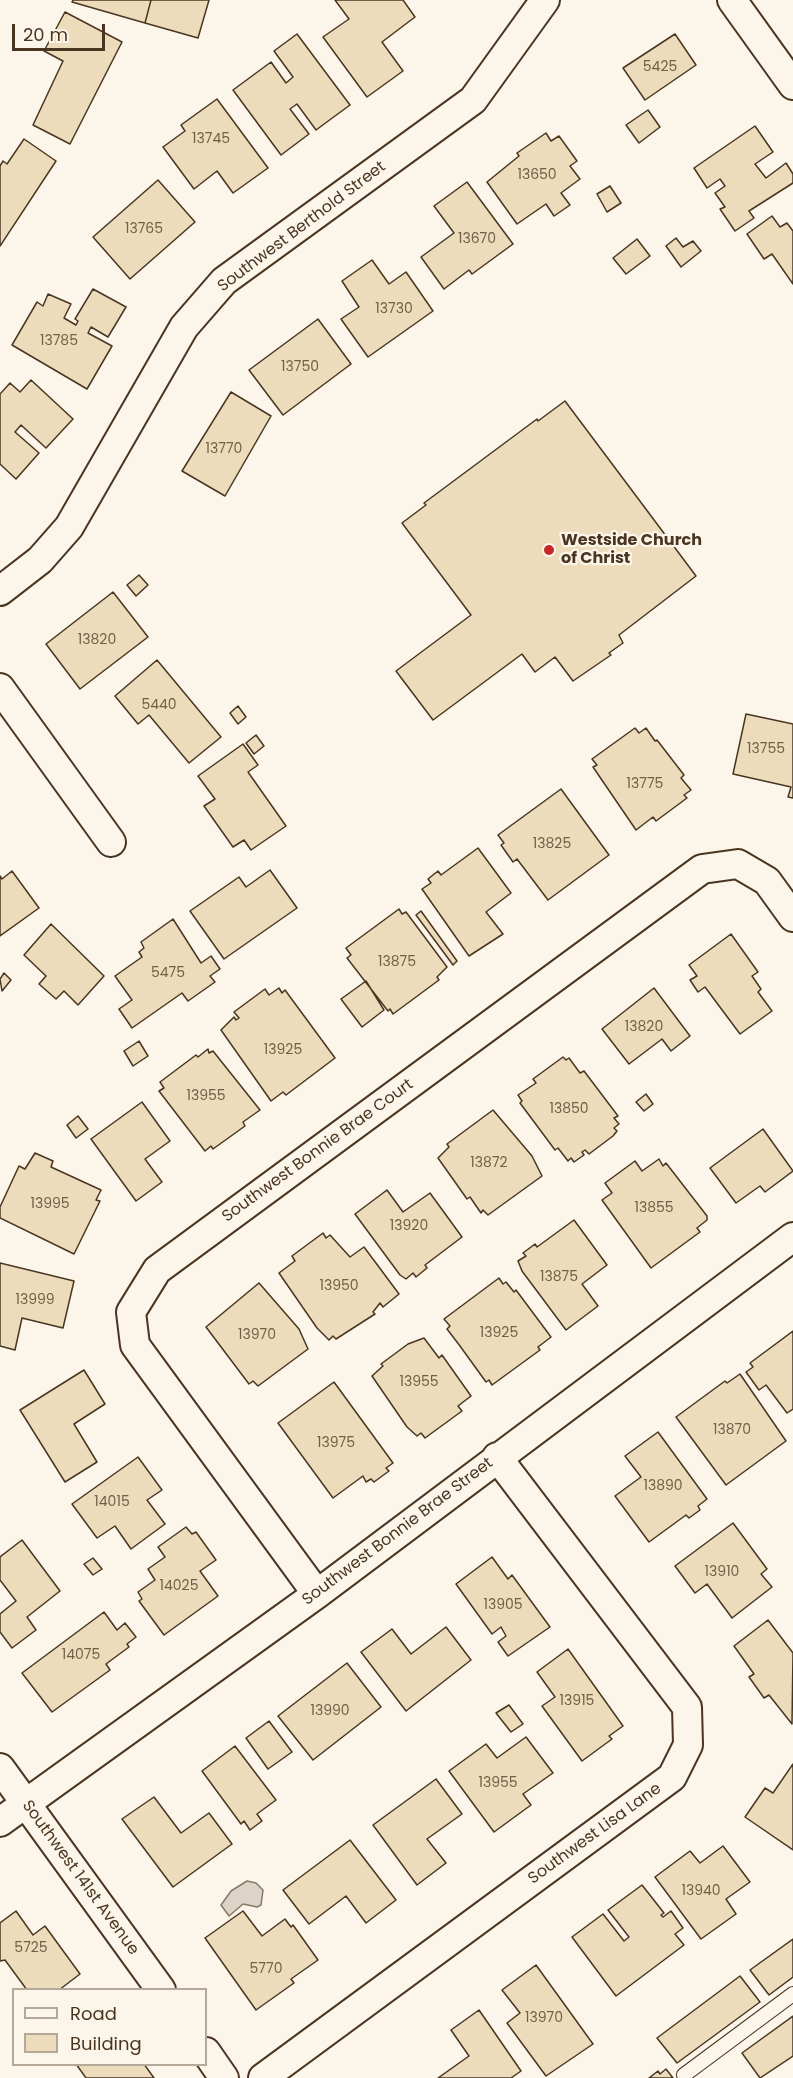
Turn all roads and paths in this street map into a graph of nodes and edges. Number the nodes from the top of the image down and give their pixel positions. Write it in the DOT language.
graph roads {
  1 [pos="545,0"];
  2 [pos="732,0"];
  3 [pos="793,85"];
  4 [pos="0,591"];
  5 [pos="0,688"];
  6 [pos="111,842"];
  7 [pos="793,917"];
  8 [pos="793,1237"];
  9 [pos="497,1457"];
  10 [pos="317,1594"];
  11 [pos="0,1768"];
  12 [pos="27,1804"];
  13 [pos="0,1822"];
  14 [pos="160,1988"];
  15 [pos="793,1994"];
  16 [pos="207,2053"];
  17 [pos="684,2075"];
  18 [pos="225,2078"];
  19 [pos="263,2078"];
  1 -- 4 [label="street, Southwest Berthold Street"];
  2 -- 3 [label="street"];
  5 -- 6 [label="street"];
  7 -- 10 [label="street, Southwest Bonnie Brae Court"];
  8 -- 9 [label="street, Southwest Bonnie Brae Street"];
  9 -- 10 [label="street, Southwest Bonnie Brae Street"];
  9 -- 19 [label="street, Southwest Lisa Lane"];
  10 -- 12 [label="street, Southwest Bonnie Brae Street"];
  11 -- 12 [label="street, Southwest 141st Avenue"];
  12 -- 13 [label="street, Southwest Bonnie Brae Street"];
  12 -- 14 [label="street, Southwest 141st Avenue"];
  15 -- 17 [label="lane"];
  16 -- 18 [label="street"];
}
